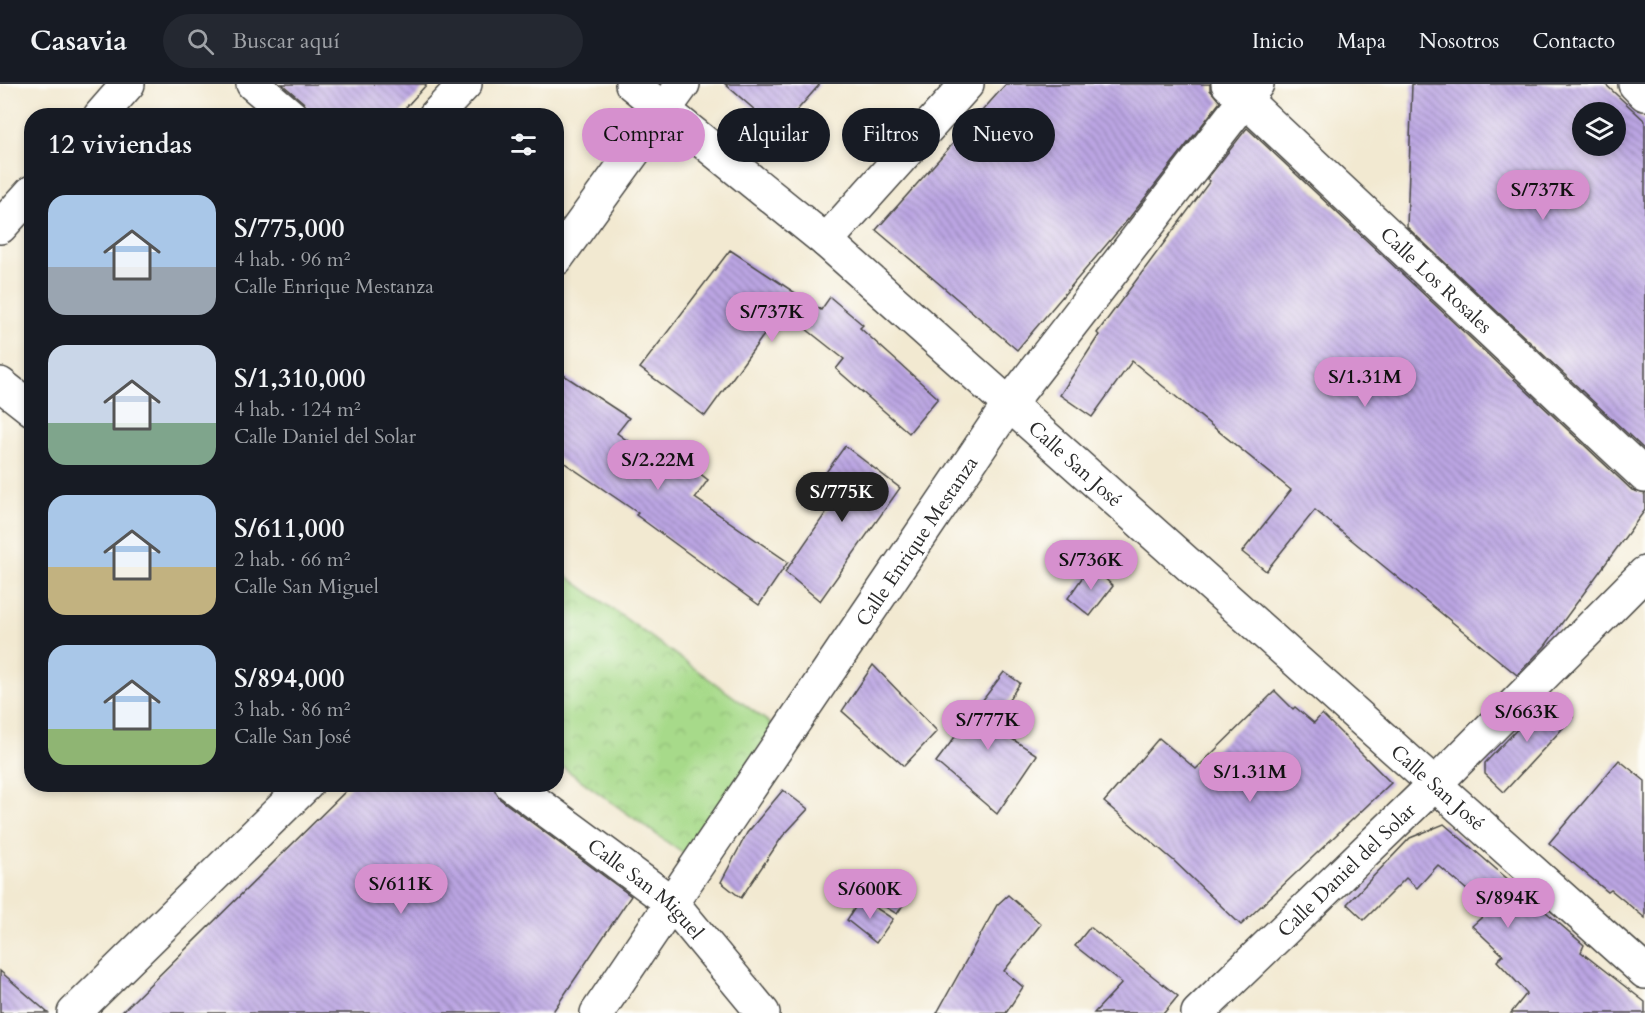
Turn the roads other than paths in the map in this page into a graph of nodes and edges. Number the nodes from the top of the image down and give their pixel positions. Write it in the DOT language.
graph roads {
  1 [pos="128,84"];
  2 [pos="253,84"];
  3 [pos="465,84"];
  4 [pos="632,84"];
  5 [pos="683,84"];
  6 [pos="967,84"];
  7 [pos="1635,84"];
  8 [pos="1244,90"];
  9 [pos="1645,93"];
  10 [pos="107,108"];
  11 [pos="282,108"];
  12 [pos="442,108"];
  13 [pos="660,108"];
  14 [pos="664,108"];
  15 [pos="705,144"];
  16 [pos="625,162"];
  17 [pos="24,201"];
  18 [pos="0,227"];
  19 [pos="826,241"];
  20 [pos="564,248"];
  21 [pos="0,384"];
  22 [pos="24,403"];
  23 [pos="1010,403"];
  24 [pos="1645,476"];
  25 [pos="1645,573"];
  26 [pos="1435,784"];
  27 [pos="300,792"];
  28 [pos="523,792"];
  29 [pos="672,903"];
  30 [pos="1645,972"];
  31 [pos="74,1013"];
  32 [pos="597,1013"];
  33 [pos="763,1013"];
  34 [pos="1198,1013"];
  1 -- 10 [label="street"];
  2 -- 11 [label="street"];
  3 -- 12 [label="street"];
  4 -- 13 [label="street, Calle San José"];
  5 -- 14 [label="street"];
  6 -- 19 [label="street"];
  7 -- 9 [label="street"];
  8 -- 23 [label="street, Calle Enrique Mestanza"];
  8 -- 24 [label="street, Calle Los Rosales"];
  15 -- 19 [label="street, Calle San José"];
  16 -- 20 [label="street"];
  17 -- 18 [label="street"];
  19 -- 23 [label="street, Calle San José"];
  21 -- 22 [label="street"];
  23 -- 26 [label="street, Calle San José"];
  23 -- 29 [label="street, Calle Enrique Mestanza"];
  25 -- 26 [label="street, Calle Daniel del Solar"];
  26 -- 30 [label="street, Calle San José"];
  26 -- 34 [label="street, Calle Daniel del Solar"];
  27 -- 31 [label="street"];
  28 -- 29 [label="street, Calle San Miguel"];
  29 -- 32 [label="street, Calle Enrique Mestanza"];
  29 -- 33 [label="street, Calle San Miguel"];
}
